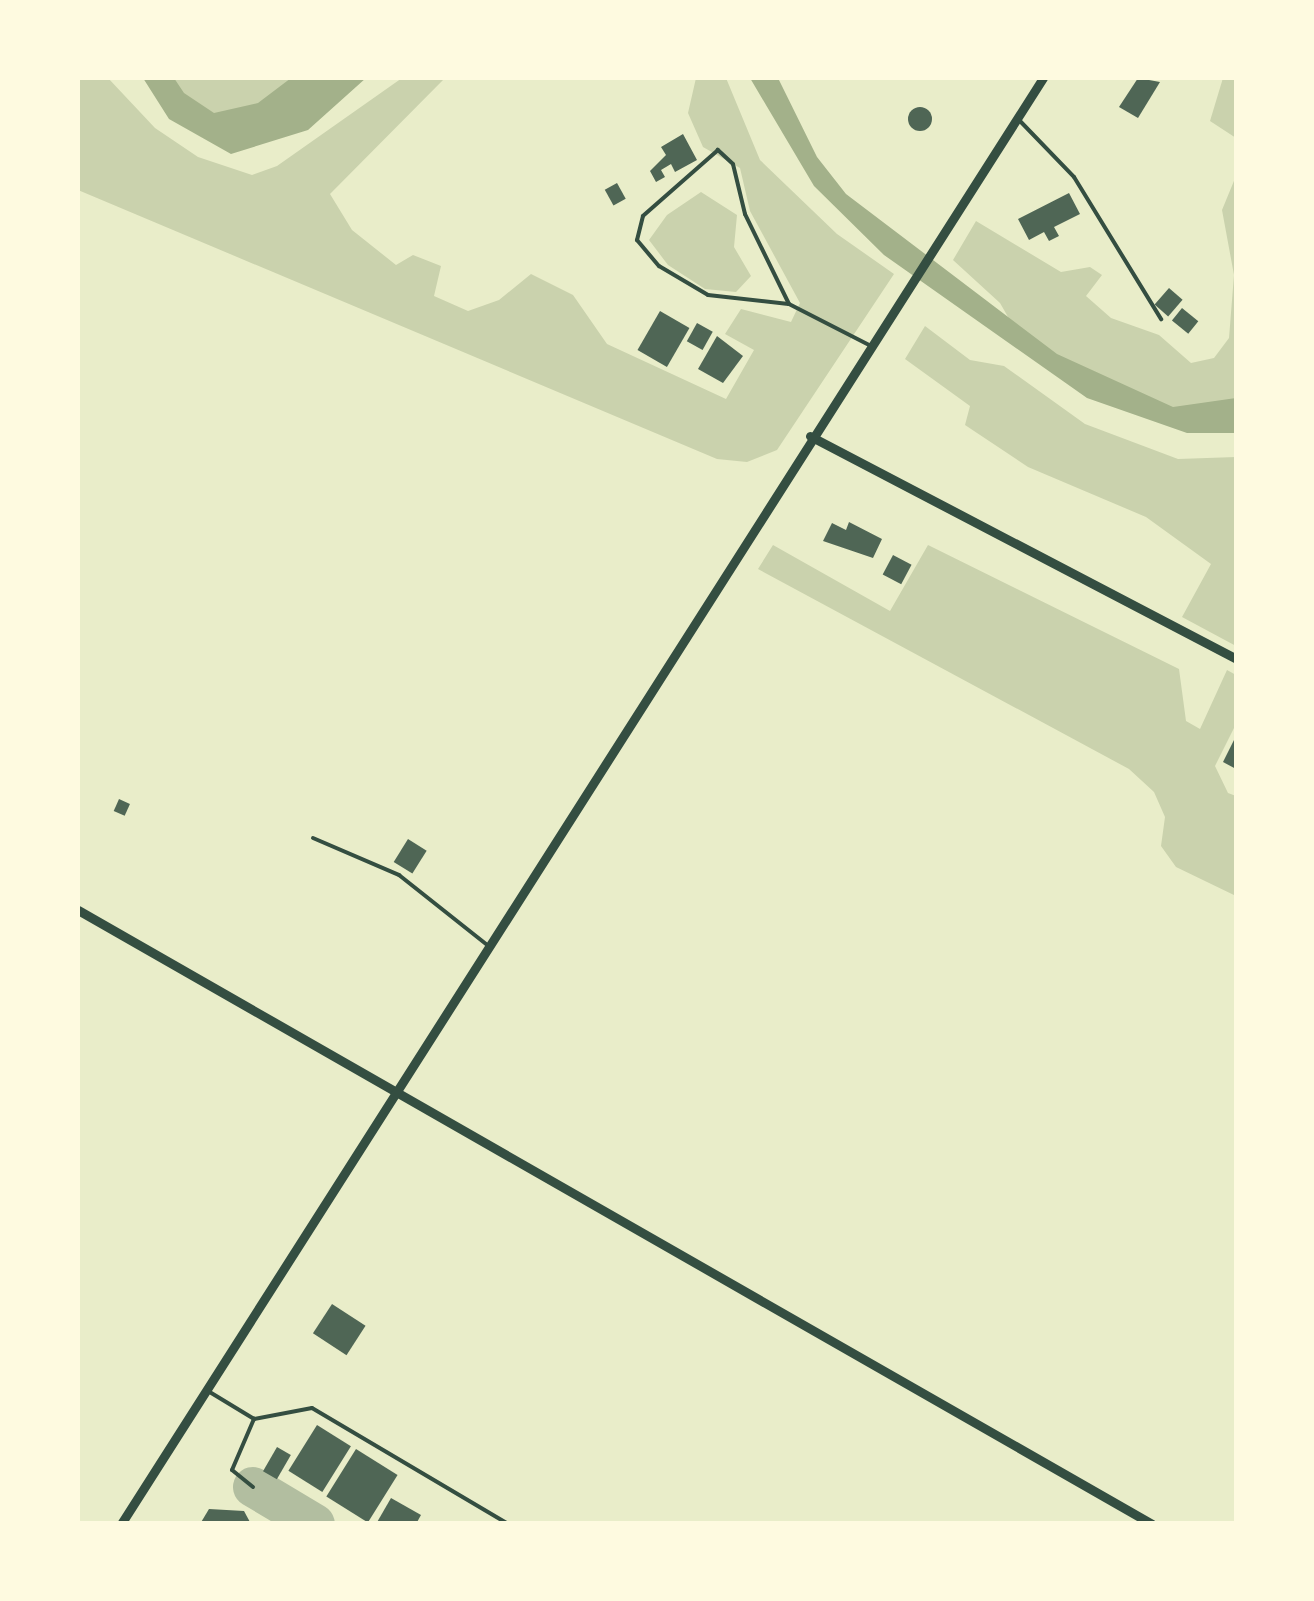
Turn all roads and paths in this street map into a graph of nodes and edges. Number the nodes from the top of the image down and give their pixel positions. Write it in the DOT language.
graph roads {
  1 [pos="1038,79"];
  2 [pos="1017,118"];
  3 [pos="789,304"];
  4 [pos="1162,319"];
  5 [pos="869,345"];
  6 [pos="810,436"];
  7 [pos="1236,659"];
  8 [pos="313,838"];
  9 [pos="78,910"];
  10 [pos="489,946"];
  11 [pos="396,1092"];
  12 [pos="206,1390"];
  13 [pos="254,1419"];
  14 [pos="253,1488"];
  15 [pos="121,1524"];
  16 [pos="508,1524"];
  17 [pos="1152,1524"];
  1 -- 2 [label="street"];
  2 -- 4 [label="lane"];
  2 -- 5 [label="street"];
  3 -- 3 [label="lane"];
  3 -- 5 [label="lane"];
  5 -- 6 [label="street"];
  6 -- 7 [label="street"];
  6 -- 10 [label="street"];
  8 -- 10 [label="lane"];
  9 -- 11 [label="street"];
  10 -- 11 [label="street"];
  11 -- 12 [label="street"];
  11 -- 17 [label="street"];
  12 -- 13 [label="lane"];
  12 -- 15 [label="street"];
  13 -- 14 [label="lane"];
  13 -- 16 [label="lane"];
}
